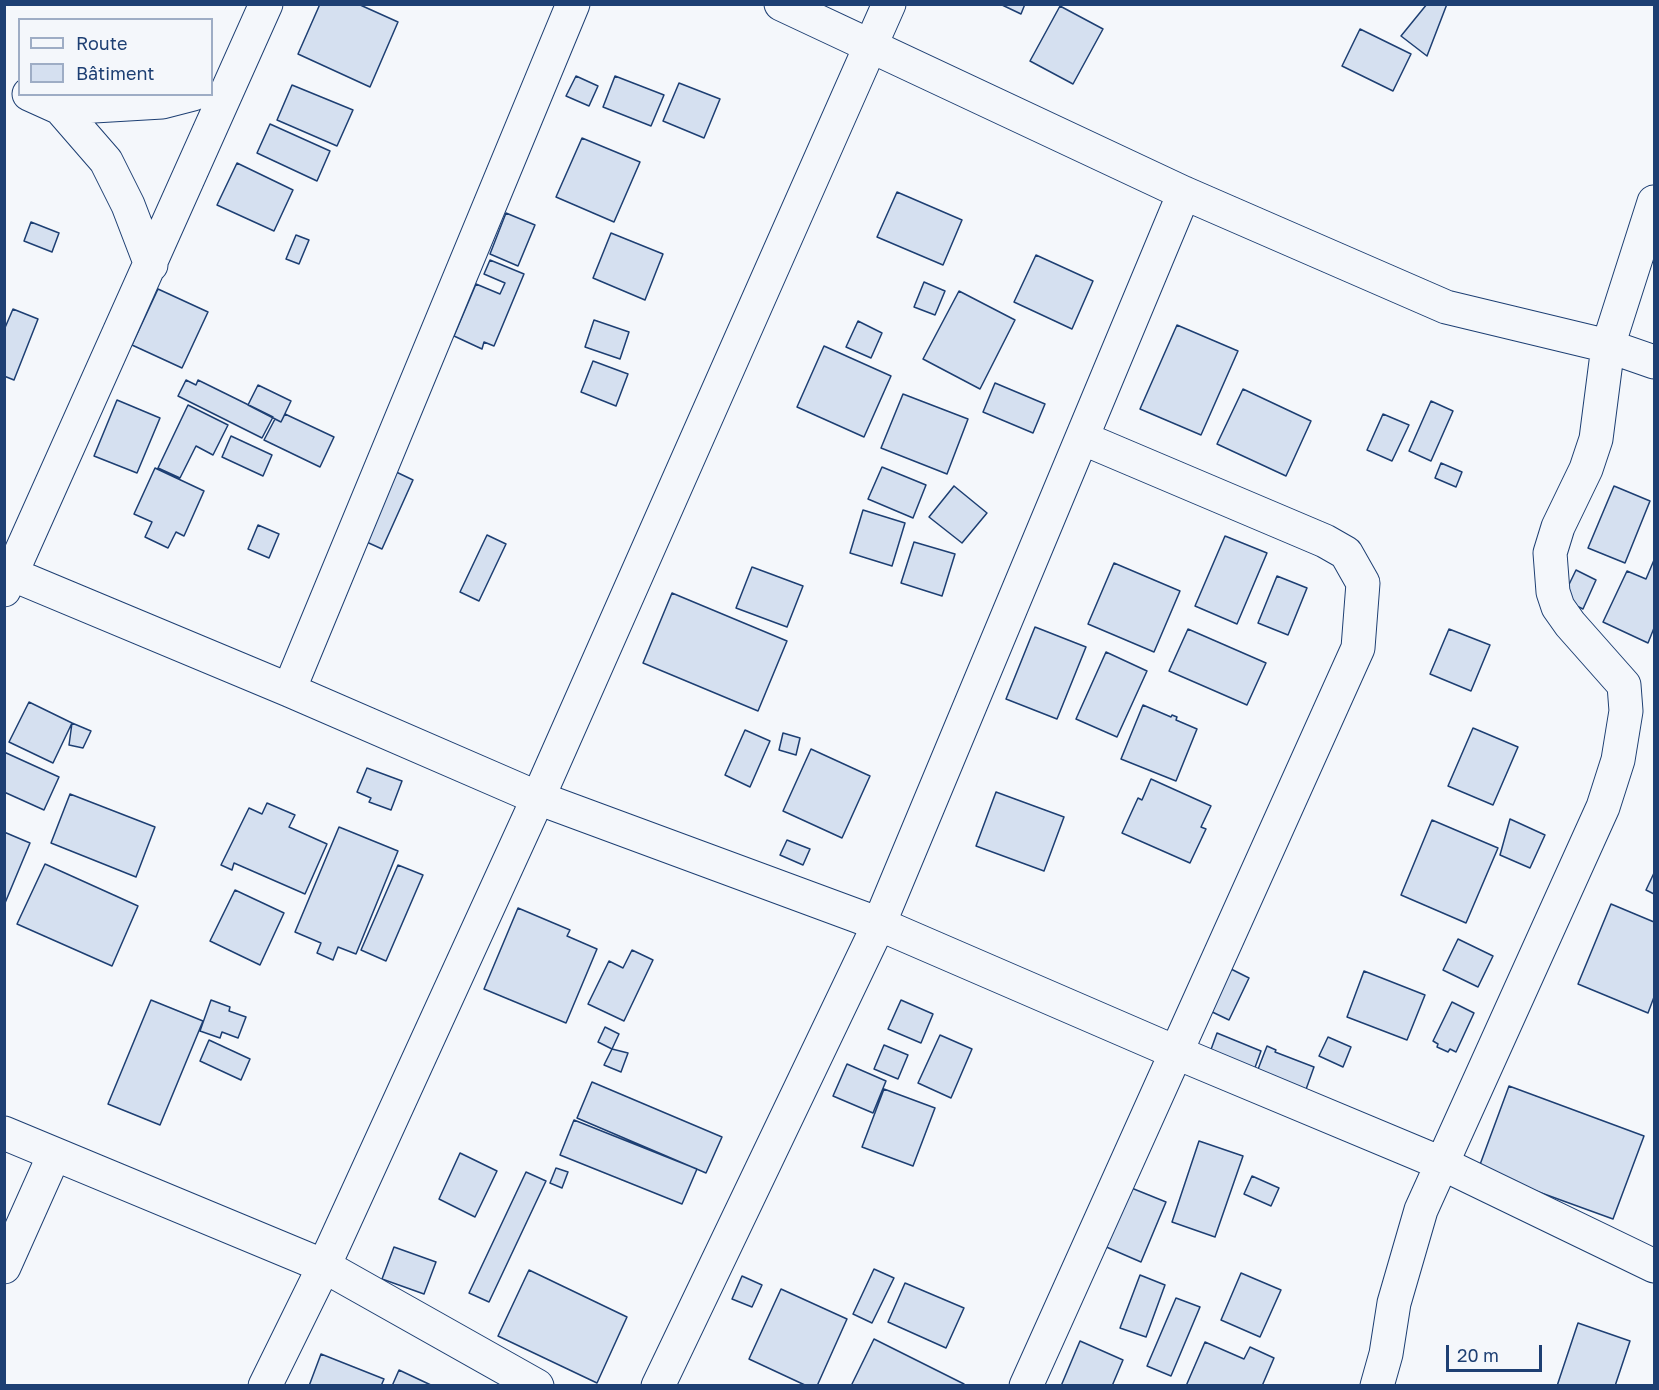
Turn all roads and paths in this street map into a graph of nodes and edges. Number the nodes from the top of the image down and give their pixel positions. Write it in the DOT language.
graph roads {
  1 [pos="266,4"];
  2 [pos="573,4"];
  3 [pos="781,4"];
  4 [pos="889,4"];
  5 [pos="870,46"];
  6 [pos="221,88"];
  7 [pos="33,96"];
  8 [pos="185,96"];
  9 [pos="60,108"];
  10 [pos="1184,193"];
  11 [pos="1654,202"];
  12 [pos="151,265"];
  13 [pos="1608,346"];
  14 [pos="1654,362"];
  15 [pos="1082,438"];
  16 [pos="7,579"];
  17 [pos="289,690"];
  18 [pos="538,798"];
  19 [pos="879,924"];
  20 [pos="1175,1052"];
  21 [pos="4,1133"];
  22 [pos="54,1155"];
  23 [pos="1443,1164"];
  24 [pos="324,1266"];
  25 [pos="1654,1266"];
  26 [pos="4,1267"];
  27 [pos="265,1386"];
  28 [pos="537,1386"];
  29 [pos="658,1386"];
  30 [pos="1026,1386"];
  31 [pos="1377,1386"];
  1 -- 6 [label="street"];
  2 -- 17 [label="street"];
  3 -- 5 [label="street"];
  4 -- 5 [label="street"];
  5 -- 10 [label="street"];
  5 -- 18 [label="street"];
  6 -- 12 [label="street"];
  7 -- 9 [label="street"];
  8 -- 9 [label="street"];
  9 -- 12 [label="street"];
  10 -- 13 [label="street"];
  10 -- 15 [label="street"];
  11 -- 13 [label="street"];
  12 -- 16 [label="street"];
  13 -- 14 [label="street"];
  13 -- 23 [label="street"];
  15 -- 19 [label="street"];
  15 -- 20 [label="street"];
  16 -- 17 [label="street"];
  17 -- 18 [label="street"];
  18 -- 19 [label="street"];
  18 -- 24 [label="street"];
  19 -- 20 [label="street"];
  19 -- 29 [label="street"];
  20 -- 23 [label="street"];
  20 -- 30 [label="street"];
  21 -- 22 [label="street"];
  22 -- 24 [label="street"];
  22 -- 26 [label="street"];
  23 -- 25 [label="street"];
  23 -- 31 [label="street"];
  24 -- 27 [label="street"];
  24 -- 28 [label="street"];
}
